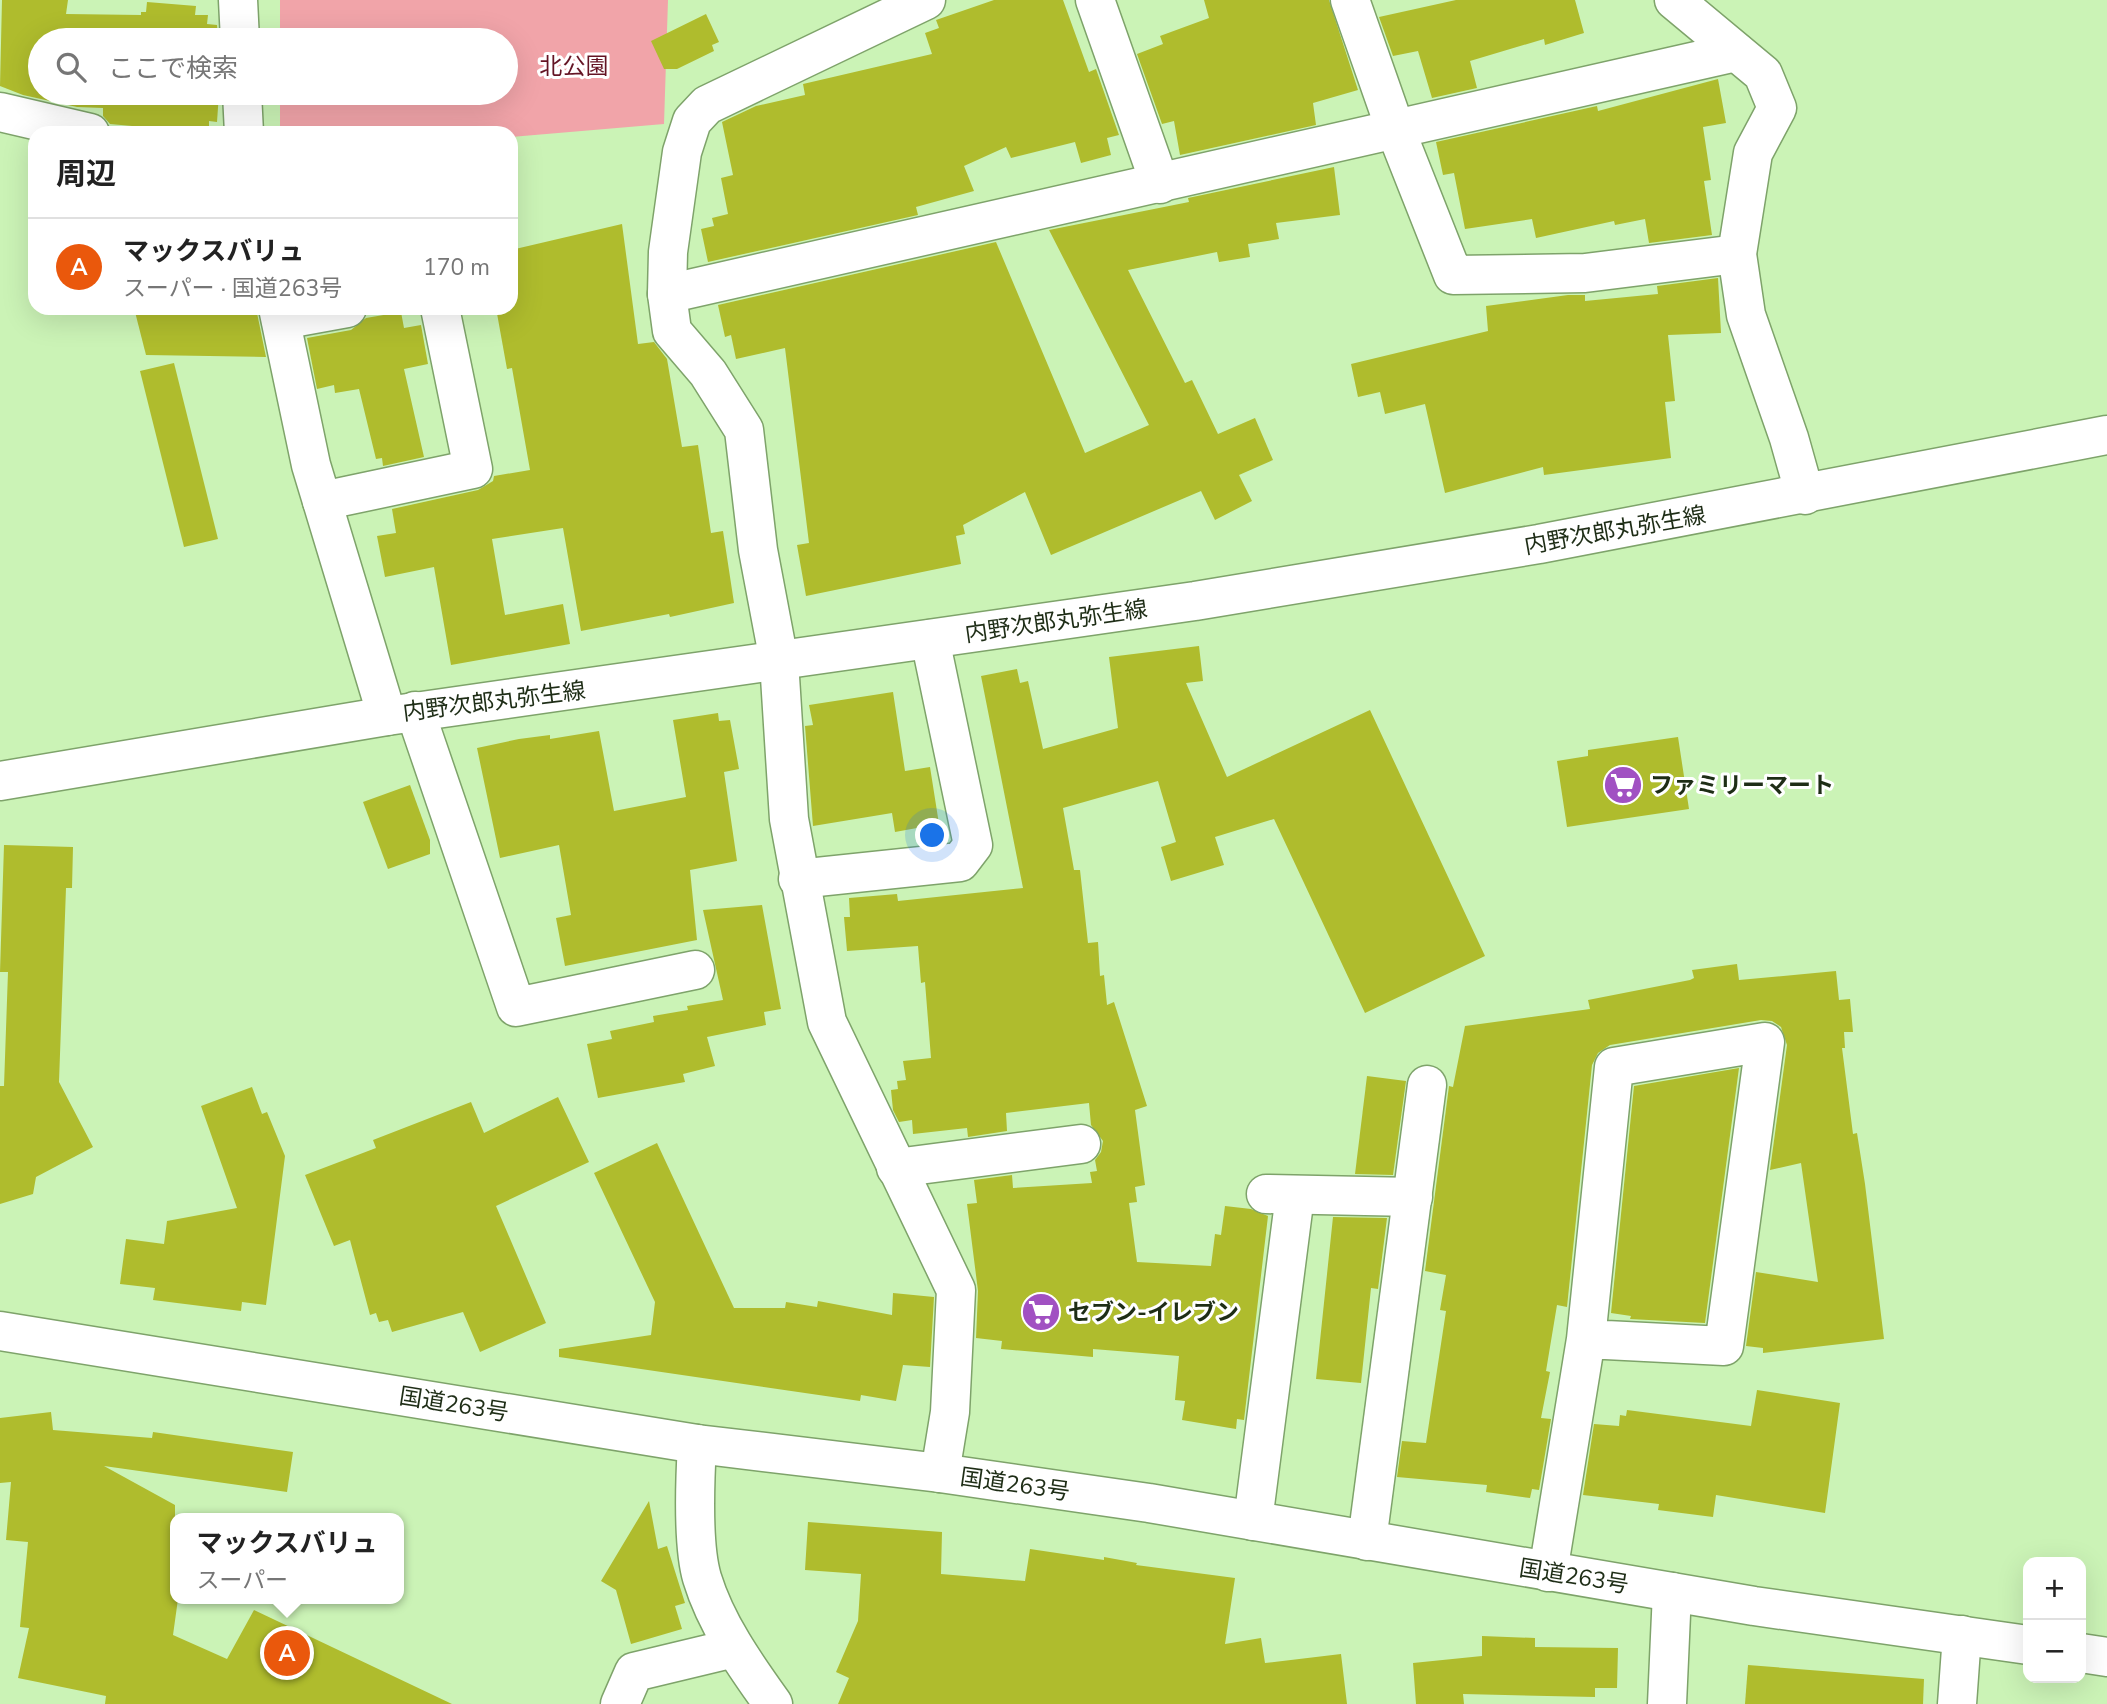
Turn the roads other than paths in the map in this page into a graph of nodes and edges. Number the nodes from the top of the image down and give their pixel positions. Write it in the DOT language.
graph roads {
  1 [pos="238,0"];
  2 [pos="926,0"];
  3 [pos="1095,0"];
  4 [pos="1350,0"];
  5 [pos="1674,0"];
  6 [pos="239,28"];
  7 [pos="1736,52"];
  8 [pos="243,105"];
  9 [pos="0,112"];
  10 [pos="60,126"];
  11 [pos="244,126"];
  12 [pos="1396,131"];
  13 [pos="1160,184"];
  14 [pos="1737,254"];
  15 [pos="667,294"];
  16 [pos="280,315"];
  17 [pos="441,315"];
  18 [pos="2107,435"];
  19 [pos="1805,495"];
  20 [pos="322,501"];
  21 [pos="930,639"];
  22 [pos="779,661"];
  23 [pos="401,713"];
  24 [pos="0,781"];
  25 [pos="798,879"];
  26 [pos="695,970"];
  27 [pos="1427,1085"];
  28 [pos="1082,1144"];
  29 [pos="896,1168"];
  30 [pos="1412,1197"];
  31 [pos="0,1331"];
  32 [pos="1586,1339"];
  33 [pos="697,1444"];
  34 [pos="940,1473"];
  35 [pos="1253,1521"];
  36 [pos="1367,1541"];
  37 [pos="1548,1572"];
  38 [pos="1672,1592"];
  39 [pos="1962,1635"];
  40 [pos="2023,1644"];
  41 [pos="734,1648"];
  42 [pos="2086,1654"];
  43 [pos="2107,1657"];
  44 [pos="620,1704"];
  45 [pos="773,1704"];
  46 [pos="1667,1704"];
  47 [pos="1957,1704"];
  1 -- 6 [label="main road"];
  2 -- 15 [label="main road"];
  3 -- 13 [label="main road"];
  4 -- 12 [label="main road"];
  5 -- 7 [label="main road"];
  7 -- 12 [label="main road"];
  7 -- 14 [label="main road"];
  8 -- 11 [label="main road"];
  9 -- 10 [label="main road"];
  12 -- 13 [label="main road"];
  12 -- 14 [label="main road"];
  13 -- 15 [label="main road"];
  14 -- 19 [label="main road"];
  15 -- 22 [label="main road"];
  16 -- 20 [label="main road"];
  17 -- 20 [label="main road"];
  18 -- 19 [label="main road, 内野次郎丸弥生線"];
  19 -- 21 [label="main road, 内野次郎丸弥生線"];
  20 -- 23 [label="main road"];
  21 -- 22 [label="main road, 内野次郎丸弥生線"];
  21 -- 25 [label="main road"];
  22 -- 23 [label="main road, 内野次郎丸弥生線"];
  22 -- 25 [label="main road"];
  23 -- 24 [label="main road, 内野次郎丸弥生線"];
  23 -- 26 [label="main road"];
  25 -- 29 [label="main road"];
  27 -- 30 [label="main road"];
  28 -- 29 [label="main road"];
  29 -- 34 [label="main road"];
  30 -- 35 [label="main road"];
  30 -- 36 [label="main road"];
  31 -- 33 [label="main road, 国道263号"];
  32 -- 32 [label="main road"];
  32 -- 37 [label="main road"];
  33 -- 34 [label="main road, 国道263号"];
  33 -- 41 [label="main road"];
  34 -- 35 [label="main road, 国道263号"];
  35 -- 36 [label="main road, 国道263号"];
  36 -- 37 [label="main road, 国道263号"];
  37 -- 38 [label="main road, 国道263号"];
  38 -- 39 [label="main road, 国道263号"];
  38 -- 46 [label="main road"];
  39 -- 40 [label="main road, 国道263号"];
  39 -- 47 [label="main road"];
  41 -- 44 [label="main road"];
  41 -- 45 [label="main road"];
  42 -- 43 [label="main road"];
}
